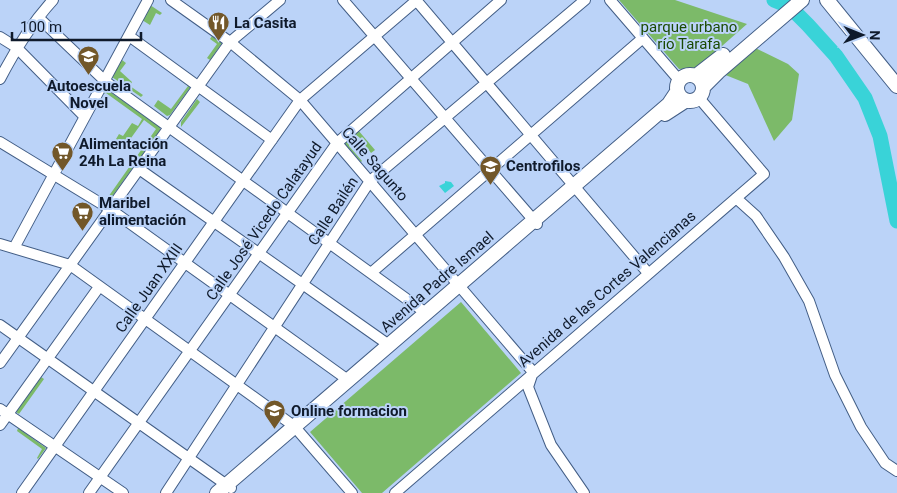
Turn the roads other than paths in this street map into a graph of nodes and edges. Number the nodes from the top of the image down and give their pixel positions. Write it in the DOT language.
graph roads {
  1 [pos="53,0"];
  2 [pos="148,0"];
  3 [pos="171,0"];
  4 [pos="280,0"];
  5 [pos="343,0"];
  6 [pos="416,0"];
  7 [pos="501,0"];
  8 [pos="586,0"];
  9 [pos="610,0"];
  10 [pos="788,0"];
  11 [pos="802,0"];
  12 [pos="827,0"];
  13 [pos="837,0"];
  14 [pos="39,18"];
  15 [pos="129,36"];
  16 [pos="374,36"];
  17 [pos="0,37"];
  18 [pos="643,38"];
  19 [pos="230,42"];
  20 [pos="452,43"];
  21 [pos="16,47"];
  22 [pos="871,53"];
  23 [pos="0,79"];
  24 [pos="411,79"];
  25 [pos="105,81"];
  26 [pos="487,83"];
  27 [pos="199,85"];
  28 [pos="897,86"];
  29 [pos="690,89"];
  30 [pos="300,100"];
  31 [pos="85,117"];
  32 [pos="446,117"];
  33 [pos="169,127"];
  34 [pos="531,135"];
  35 [pos="272,140"];
  36 [pos="0,142"];
  37 [pos="337,143"];
  38 [pos="139,169"];
  39 [pos="491,169"];
  40 [pos="54,175"];
  41 [pos="243,181"];
  42 [pos="370,181"];
  43 [pos="576,188"];
  44 [pos="736,198"];
  45 [pos="110,209"];
  46 [pos="288,213"];
  47 [pos="214,222"];
  48 [pos="536,222"];
  49 [pos="416,234"];
  50 [pos="0,244"];
  51 [pos="330,244"];
  52 [pos="14,248"];
  53 [pos="259,254"];
  54 [pos="185,263"];
  55 [pos="70,266"];
  56 [pos="371,273"];
  57 [pos="648,273"];
  58 [pos="303,284"];
  59 [pos="100,287"];
  60 [pos="461,287"];
  61 [pos="230,295"];
  62 [pos="426,313"];
  63 [pos="145,320"];
  64 [pos="0,324"];
  65 [pos="274,327"];
  66 [pos="18,337"];
  67 [pos="389,345"];
  68 [pos="190,352"];
  69 [pos="48,358"];
  70 [pos="0,363"];
  71 [pos="533,372"];
  72 [pos="348,380"];
  73 [pos="236,385"];
  74 [pos="94,391"];
  75 [pos="4,412"];
  76 [pos="139,423"];
  77 [pos="0,425"];
  78 [pos="296,428"];
  79 [pos="55,446"];
  80 [pos="189,458"];
  81 [pos="897,471"];
  82 [pos="100,477"];
  83 [pos="225,490"];
  84 [pos="22,493"];
  85 [pos="89,493"];
  86 [pos="123,493"];
  87 [pos="166,493"];
  88 [pos="352,493"];
  89 [pos="395,493"];
  90 [pos="584,493"];
  1 -- 14 [label="street"];
  2 -- 15 [label="street"];
  3 -- 19 [label="street, Calle Sagunto"];
  4 -- 19 [label="street"];
  5 -- 16 [label="street"];
  6 -- 16 [label="street, Calle Juan XXIII"];
  6 -- 20 [label="street"];
  7 -- 20 [label="street, Calle José Vicedo Calatayud"];
  8 -- 26 [label="street, Calle Bailén"];
  9 -- 18 [label="street"];
  10 -- 29 [label="main road"];
  11 -- 29 [label="main road"];
  12 -- 22 [label="main road"];
  13 -- 22 [label="main road"];
  14 -- 21 [label="street"];
  14 -- 25 [label="street"];
  15 -- 25 [label="street"];
  15 -- 27 [label="street"];
  16 -- 24 [label="street"];
  16 -- 30 [label="street, Calle Juan XXIII"];
  17 -- 21 [label="street"];
  18 -- 29 [label="street"];
  18 -- 34 [label="street"];
  19 -- 27 [label="street"];
  19 -- 30 [label="street, Calle Sagunto"];
  20 -- 24 [label="street, Calle José Vicedo Calatayud"];
  20 -- 26 [label="street"];
  21 -- 23 [label="street"];
  21 -- 31 [label="street"];
  22 -- 28 [label="main road"];
  24 -- 32 [label="street"];
  24 -- 37 [label="street, Calle José Vicedo Calatayud"];
  25 -- 31 [label="street"];
  25 -- 33 [label="street"];
  26 -- 32 [label="street, Calle Bailén"];
  26 -- 34 [label="street"];
  27 -- 33 [label="street"];
  27 -- 35 [label="street"];
  29 -- 43 [label="main road, Avenida Padre Ismael"];
  29 -- 44 [label="street, Avenida de las Cortes Valencianas"];
  30 -- 35 [label="street, Calle Juan XXIII"];
  30 -- 37 [label="street, Calle Sagunto"];
  31 -- 40 [label="street"];
  32 -- 39 [label="street"];
  32 -- 42 [label="street, Calle Bailén"];
  33 -- 38 [label="street"];
  33 -- 41 [label="street"];
  34 -- 39 [label="street"];
  34 -- 43 [label="street"];
  35 -- 41 [label="street, Calle Juan XXIII"];
  36 -- 40 [label="street"];
  37 -- 42 [label="street, Calle Sagunto"];
  37 -- 46 [label="street, Calle José Vicedo Calatayud"];
  38 -- 45 [label="street"];
  38 -- 47 [label="street"];
  39 -- 48 [label="street"];
  39 -- 49 [label="street"];
  40 -- 45 [label="street"];
  40 -- 52 [label="street"];
  41 -- 46 [label="street"];
  41 -- 47 [label="street, Calle Juan XXIII"];
  42 -- 49 [label="street, Calle Sagunto"];
  42 -- 51 [label="street, Calle Bailén"];
  43 -- 48 [label="main road, Avenida Padre Ismael"];
  43 -- 57 [label="street"];
  44 -- 57 [label="street, Avenida de las Cortes Valencianas"];
  44 -- 81 [label="street"];
  45 -- 54 [label="street"];
  45 -- 55 [label="street"];
  46 -- 51 [label="street"];
  46 -- 53 [label="street, Calle José Vicedo Calatayud"];
  47 -- 53 [label="street"];
  47 -- 54 [label="street, Calle Juan XXIII"];
  48 -- 60 [label="main road, Avenida Padre Ismael"];
  49 -- 56 [label="street"];
  49 -- 60 [label="street, Calle Sagunto"];
  50 -- 52 [label="street"];
  51 -- 56 [label="street"];
  51 -- 58 [label="street, Calle Bailén"];
  52 -- 55 [label="street"];
  53 -- 58 [label="street"];
  53 -- 61 [label="street, Calle José Vicedo Calatayud"];
  54 -- 61 [label="street"];
  54 -- 63 [label="street, Calle Juan XXIII"];
  55 -- 59 [label="street"];
  55 -- 66 [label="street"];
  56 -- 62 [label="street"];
  57 -- 71 [label="street, Avenida de las Cortes Valencianas"];
  58 -- 65 [label="street, Calle Bailén"];
  58 -- 67 [label="street"];
  59 -- 63 [label="street"];
  59 -- 69 [label="street"];
  60 -- 62 [label="main road, Avenida Padre Ismael"];
  60 -- 71 [label="street, Calle Sagunto"];
  60 -- 78 [label="main road, Avenida Padre Ismael"];
  61 -- 65 [label="street"];
  61 -- 68 [label="street, Calle José Vicedo Calatayud"];
  62 -- 67 [label="main road, Avenida Padre Ismael"];
  63 -- 68 [label="street"];
  63 -- 74 [label="street, Calle Juan XXIII"];
  64 -- 66 [label="street"];
  65 -- 72 [label="street"];
  65 -- 73 [label="street, Calle Bailén"];
  66 -- 69 [label="street"];
  66 -- 70 [label="street"];
  67 -- 72 [label="main road, Avenida Padre Ismael"];
  68 -- 73 [label="street"];
  68 -- 76 [label="street, Calle José Vicedo Calatayud"];
  69 -- 74 [label="street"];
  69 -- 75 [label="street"];
  71 -- 89 [label="street, Avenida de las Cortes Valencianas"];
  71 -- 90 [label="street"];
  72 -- 78 [label="main road, Avenida Padre Ismael"];
  73 -- 78 [label="street"];
  73 -- 80 [label="street, Calle Bailén"];
  74 -- 76 [label="street"];
  74 -- 79 [label="street, Calle Juan XXIII"];
  75 -- 77 [label="street"];
  75 -- 79 [label="street"];
  76 -- 80 [label="street"];
  76 -- 82 [label="street, Calle José Vicedo Calatayud"];
  78 -- 83 [label="main road, Avenida Padre Ismael"];
  78 -- 88 [label="street"];
  79 -- 82 [label="street"];
  79 -- 84 [label="street, Calle Juan XXIII"];
  80 -- 83 [label="street"];
  80 -- 87 [label="street, Calle Bailén"];
  82 -- 85 [label="street, Calle José Vicedo Calatayud"];
  82 -- 86 [label="street"];
}
